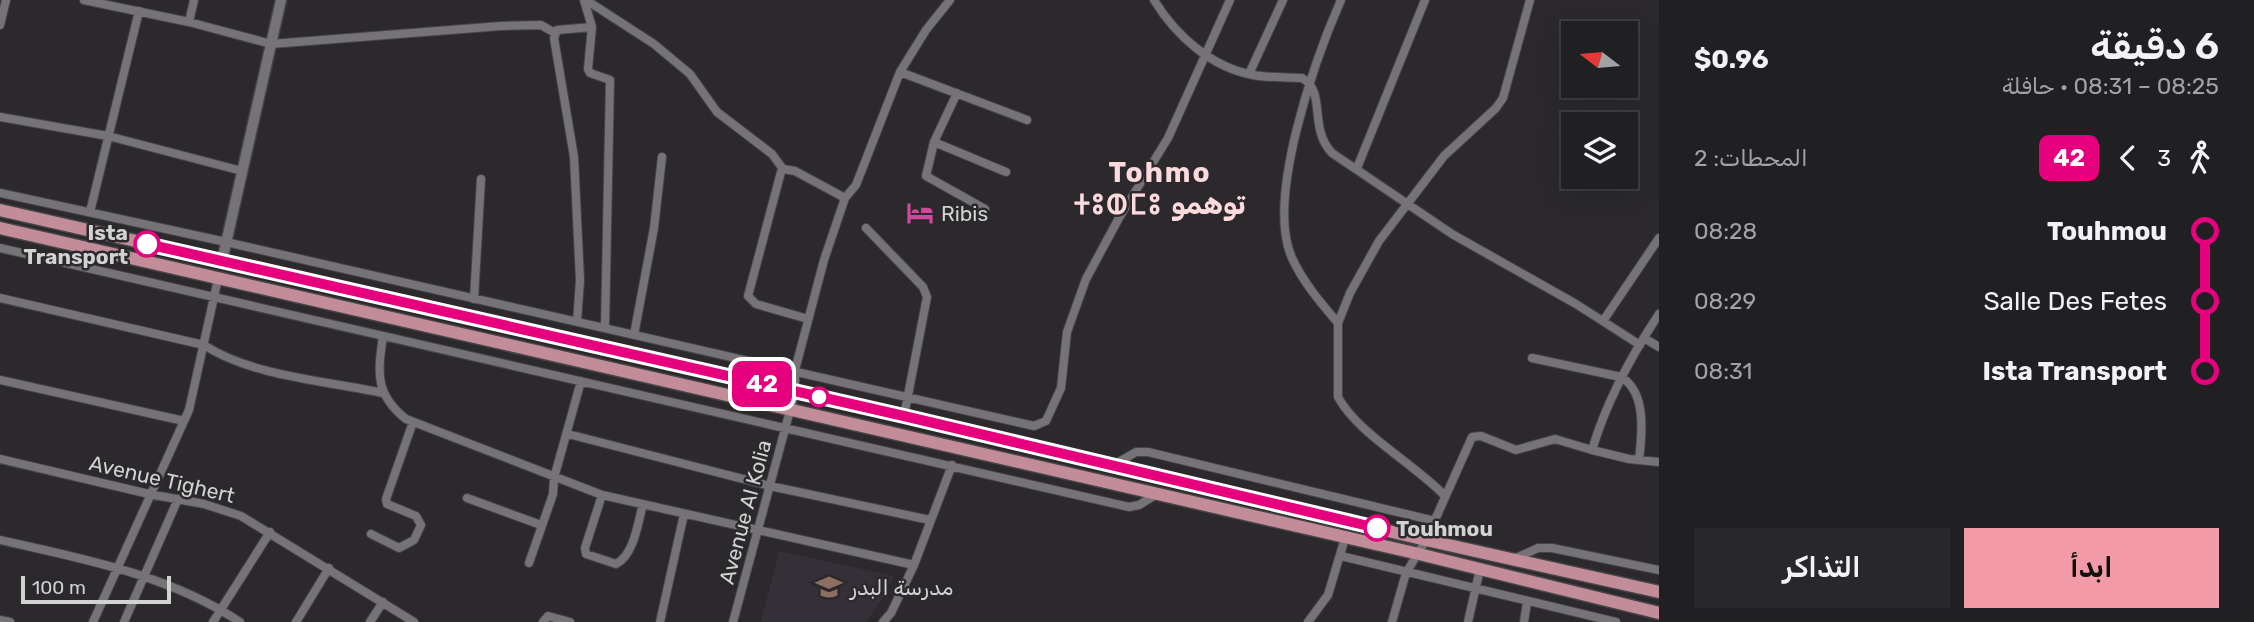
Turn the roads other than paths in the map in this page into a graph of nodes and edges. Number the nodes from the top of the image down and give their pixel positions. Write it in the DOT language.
graph roads {
  1 [pos="6,0"];
  2 [pos="83,0"];
  3 [pos="194,0"];
  4 [pos="281,0"];
  5 [pos="585,0"];
  6 [pos="950,0"];
  7 [pos="1154,0"];
  8 [pos="1230,0"];
  9 [pos="1283,0"];
  10 [pos="1341,0"];
  11 [pos="1425,0"];
  12 [pos="1530,0"];
  13 [pos="94,1"];
  14 [pos="139,11"];
  15 [pos="189,22"];
  16 [pos="0,25"];
  17 [pos="592,27"];
  18 [pos="555,33"];
  19 [pos="271,44"];
  20 [pos="1205,54"];
  21 [pos="900,72"];
  22 [pos="1249,74"];
  23 [pos="1310,83"];
  24 [pos="957,93"];
  25 [pos="0,117"];
  26 [pos="1027,120"];
  27 [pos="108,136"];
  28 [pos="934,142"];
  29 [pos="662,157"];
  30 [pos="1357,168"];
  31 [pos="783,169"];
  32 [pos="242,171"];
  33 [pos="1006,172"];
  34 [pos="481,179"];
  35 [pos="0,193"];
  36 [pos="845,198"];
  37 [pos="1408,204"];
  38 [pos="985,209"];
  39 [pos="0,210"];
  40 [pos="90,212"];
  41 [pos="0,228"];
  42 [pos="866,228"];
  43 [pos="1659,238"];
  44 [pos="226,242"];
  45 [pos="0,248"];
  46 [pos="222,261"];
  47 [pos="218,279"];
  48 [pos="0,298"];
  49 [pos="213,298"];
  50 [pos="474,299"];
  51 [pos="1659,314"];
  52 [pos="808,319"];
  53 [pos="1603,321"];
  54 [pos="577,322"];
  55 [pos="1338,323"];
  56 [pos="605,328"];
  57 [pos="383,335"];
  58 [pos="634,335"];
  59 [pos="1642,342"];
  60 [pos="204,345"];
  61 [pos="1659,347"];
  62 [pos="1532,358"];
  63 [pos="795,370"];
  64 [pos="1621,377"];
  65 [pos="0,380"];
  66 [pos="581,381"];
  67 [pos="795,392"];
  68 [pos="383,393"];
  69 [pos="908,397"];
  70 [pos="790,411"];
  71 [pos="904,416"];
  72 [pos="184,421"];
  73 [pos="413,422"];
  74 [pos="786,428"];
  75 [pos="568,434"];
  76 [pos="1592,450"];
  77 [pos="0,459"];
  78 [pos="1639,460"];
  79 [pos="1659,462"];
  80 [pos="952,465"];
  81 [pos="1112,466"];
  82 [pos="554,478"];
  83 [pos="770,486"];
  84 [pos="149,494"];
  85 [pos="1157,494"];
  86 [pos="602,495"];
  87 [pos="1445,496"];
  88 [pos="178,499"];
  89 [pos="467,499"];
  90 [pos="643,504"];
  91 [pos="684,514"];
  92 [pos="930,520"];
  93 [pos="1435,521"];
  94 [pos="541,525"];
  95 [pos="759,529"];
  96 [pos="270,532"];
  97 [pos="371,534"];
  98 [pos="1345,538"];
  99 [pos="0,540"];
  100 [pos="1426,540"];
  101 [pos="1419,554"];
  102 [pos="1341,556"];
  103 [pos="1514,559"];
  104 [pos="529,563"];
  105 [pos="914,565"];
  106 [pos="117,567"];
  107 [pos="329,568"];
  108 [pos="1480,569"];
  109 [pos="1659,570"];
  110 [pos="1406,573"];
  111 [pos="144,575"];
  112 [pos="1475,590"];
  113 [pos="1659,592"];
  114 [pos="1527,602"];
  115 [pos="383,603"];
  116 [pos="219,609"];
  117 [pos="1659,613"];
  118 [pos="0,620"];
  119 [pos="10,622"];
  120 [pos="93,622"];
  121 [pos="124,622"];
  122 [pos="213,622"];
  123 [pos="240,622"];
  124 [pos="296,622"];
  125 [pos="370,622"];
  126 [pos="414,622"];
  127 [pos="543,622"];
  128 [pos="569,622"];
  129 [pos="660,622"];
  130 [pos="733,622"];
  131 [pos="883,622"];
  132 [pos="1308,622"];
  133 [pos="1392,622"];
  134 [pos="1468,622"];
  135 [pos="1524,622"];
  136 [pos="1616,622"];
  1 -- 16 [label="street"];
  2 -- 13 [label="street"];
  3 -- 15 [label="street"];
  4 -- 19 [label="street"];
  5 -- 17 [label="street"];
  5 -- 31 [label="street"];
  6 -- 21 [label="street, Avenue Al Kolia"];
  7 -- 20 [label="street"];
  8 -- 20 [label="street"];
  9 -- 22 [label="street"];
  10 -- 23 [label="street"];
  11 -- 30 [label="street"];
  12 -- 37 [label="street"];
  13 -- 14 [label="street"];
  14 -- 15 [label="street"];
  14 -- 27 [label="street"];
  15 -- 19 [label="street"];
  17 -- 18 [label="street"];
  17 -- 56 [label="street"];
  18 -- 19 [label="street"];
  18 -- 54 [label="street"];
  19 -- 32 [label="street"];
  20 -- 22 [label="street"];
  20 -- 69 [label="street"];
  21 -- 24 [label="street"];
  21 -- 36 [label="street, Avenue Al Kolia"];
  22 -- 23 [label="street"];
  23 -- 30 [label="street"];
  23 -- 55 [label="street"];
  24 -- 26 [label="street"];
  24 -- 28 [label="street"];
  25 -- 27 [label="street"];
  27 -- 32 [label="street"];
  27 -- 40 [label="street"];
  28 -- 33 [label="street"];
  28 -- 38 [label="street"];
  29 -- 58 [label="street"];
  30 -- 37 [label="street"];
  31 -- 36 [label="street"];
  31 -- 52 [label="street"];
  32 -- 44 [label="street"];
  34 -- 50 [label="street"];
  35 -- 40 [label="street"];
  36 -- 52 [label="street, Avenue Al Kolia"];
  37 -- 53 [label="street"];
  37 -- 55 [label="street"];
  39 -- 46 [label="main road"];
  40 -- 44 [label="street"];
  41 -- 47 [label="main road"];
  42 -- 69 [label="street"];
  43 -- 53 [label="street"];
  44 -- 46 [label="street"];
  44 -- 50 [label="street"];
  45 -- 49 [label="street"];
  46 -- 47 [label="main road"];
  46 -- 67 [label="main road"];
  47 -- 49 [label="street"];
  47 -- 70 [label="main road"];
  48 -- 60 [label="street"];
  49 -- 57 [label="street"];
  49 -- 60 [label="street"];
  50 -- 54 [label="street"];
  51 -- 59 [label="street"];
  52 -- 63 [label="street, Avenue Al Kolia"];
  53 -- 59 [label="street"];
  54 -- 56 [label="street"];
  55 -- 87 [label="street"];
  56 -- 58 [label="street"];
  57 -- 66 [label="street"];
  57 -- 68 [label="street"];
  58 -- 63 [label="street"];
  59 -- 61 [label="street"];
  59 -- 64 [label="street"];
  60 -- 68 [label="street"];
  60 -- 72 [label="street"];
  62 -- 64 [label="street"];
  63 -- 67 [label="street, Avenue Al Kolia"];
  63 -- 69 [label="street"];
  64 -- 76 [label="street"];
  64 -- 78 [label="street"];
  65 -- 72 [label="street"];
  66 -- 74 [label="street"];
  66 -- 75 [label="street"];
  67 -- 70 [label="street, Avenue Al Kolia"];
  67 -- 71 [label="main road"];
  68 -- 73 [label="street"];
  69 -- 71 [label="street"];
  70 -- 74 [label="street, Avenue Al Kolia"];
  70 -- 85 [label="main road"];
  71 -- 81 [label="main road"];
  72 -- 84 [label="street"];
  73 -- 82 [label="street"];
  73 -- 97 [label="street"];
  74 -- 80 [label="street"];
  74 -- 83 [label="street, Avenue Al Kolia"];
  75 -- 82 [label="street"];
  75 -- 83 [label="street"];
  76 -- 78 [label="street"];
  76 -- 87 [label="street"];
  77 -- 84 [label="street, Avenue Tighert"];
  78 -- 79 [label="street"];
  80 -- 85 [label="street"];
  80 -- 92 [label="street"];
  81 -- 93 [label="street"];
  81 -- 100 [label="main road"];
  82 -- 86 [label="street"];
  82 -- 94 [label="street"];
  83 -- 92 [label="street"];
  83 -- 95 [label="street, Avenue Al Kolia"];
  84 -- 88 [label="street, Avenue Tighert"];
  84 -- 106 [label="street"];
  85 -- 98 [label="main road"];
  86 -- 90 [label="street"];
  86 -- 90 [label="street"];
  87 -- 93 [label="street"];
  88 -- 96 [label="street, Avenue Tighert"];
  88 -- 111 [label="street"];
  89 -- 94 [label="street"];
  90 -- 91 [label="street"];
  91 -- 95 [label="street"];
  91 -- 129 [label="street"];
  92 -- 105 [label="street"];
  93 -- 100 [label="street"];
  94 -- 104 [label="street"];
  95 -- 105 [label="street"];
  95 -- 130 [label="street, Avenue Al Kolia"];
  96 -- 107 [label="street, Avenue Tighert"];
  96 -- 116 [label="street"];
  98 -- 101 [label="main road"];
  98 -- 102 [label="street"];
  99 -- 106 [label="street"];
  100 -- 101 [label="street"];
  100 -- 103 [label="main road"];
  101 -- 108 [label="main road"];
  101 -- 110 [label="street"];
  102 -- 110 [label="street"];
  102 -- 132 [label="street"];
  103 -- 109 [label="street"];
  103 -- 113 [label="main road"];
  105 -- 131 [label="street"];
  106 -- 111 [label="street"];
  106 -- 120 [label="street"];
  107 -- 115 [label="street, Avenue Tighert"];
  107 -- 124 [label="street"];
  108 -- 112 [label="street"];
  108 -- 117 [label="main road"];
  110 -- 112 [label="street"];
  110 -- 133 [label="street"];
  111 -- 116 [label="street"];
  111 -- 121 [label="street"];
  112 -- 114 [label="street"];
  112 -- 134 [label="street"];
  114 -- 135 [label="street"];
  114 -- 136 [label="street"];
  115 -- 125 [label="street"];
  115 -- 126 [label="street, Avenue Tighert"];
  116 -- 122 [label="street"];
  116 -- 123 [label="street"];
  118 -- 119 [label="street"];
  127 -- 128 [label="street"];
}
